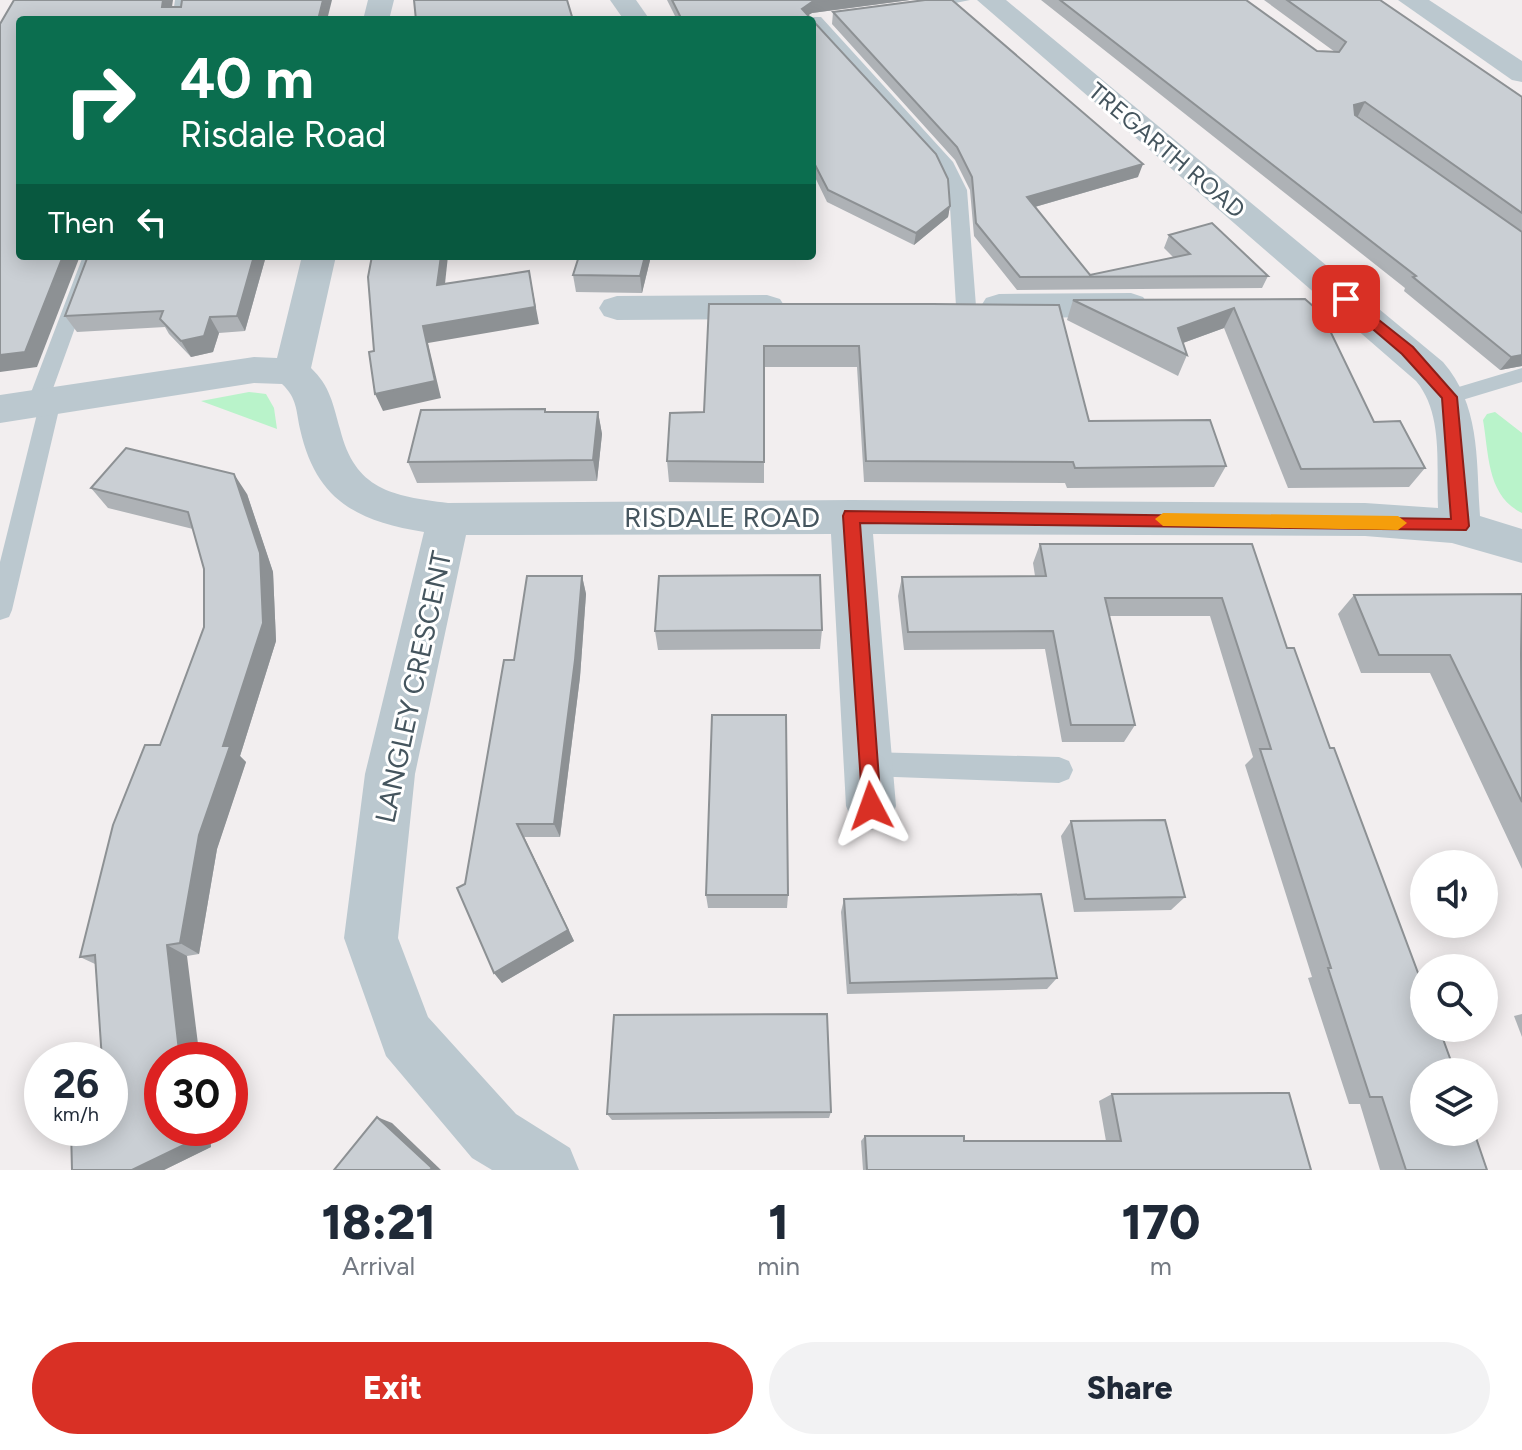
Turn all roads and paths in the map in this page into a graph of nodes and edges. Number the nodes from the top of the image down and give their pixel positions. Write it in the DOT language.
graph roads {
  1 [pos="963,0"];
  2 [pos="990,0"];
  3 [pos="1411,0"];
  4 [pos="904,8"];
  5 [pos="819,19"];
  6 [pos="1522,74"];
  7 [pos="90,260"];
  8 [pos="318,260"];
  9 [pos="1346,299"];
  10 [pos="1309,304"];
  11 [pos="1168,305"];
  12 [pos="950,306"];
  13 [pos="807,307"];
  14 [pos="617,308"];
  15 [pos="292,371"];
  16 [pos="1522,375"];
  17 [pos="1449,397"];
  18 [pos="29,404"];
  19 [pos="851,516"];
  20 [pos="448,519"];
  21 [pos="1460,526"];
  22 [pos="1522,546"];
  23 [pos="0,610"];
  24 [pos="1059,770"];
  25 [pos="869,785"];
  26 [pos="548,1170"];
  1 -- 4 [label="lane"];
  2 -- 9 [label="street, TREGARTH ROAD"];
  3 -- 6 [label="street"];
  5 -- 12 [label="lane"];
  7 -- 18 [label="lane"];
  8 -- 15 [label="street"];
  9 -- 10 [label="street"];
  9 -- 17 [label="street, TREGARTH ROAD"];
  11 -- 12 [label="street"];
  13 -- 14 [label="street"];
  15 -- 18 [label="street"];
  15 -- 20 [label="street, RISDALE ROAD"];
  16 -- 17 [label="lane"];
  17 -- 21 [label="street"];
  18 -- 23 [label="lane"];
  19 -- 20 [label="street, RISDALE ROAD"];
  19 -- 21 [label="street, RISDALE ROAD"];
  19 -- 25 [label="street"];
  20 -- 26 [label="street, LANGLEY CRESCENT"];
  21 -- 22 [label="street, RISDALE ROAD"];
  24 -- 25 [label="lane"];
}
